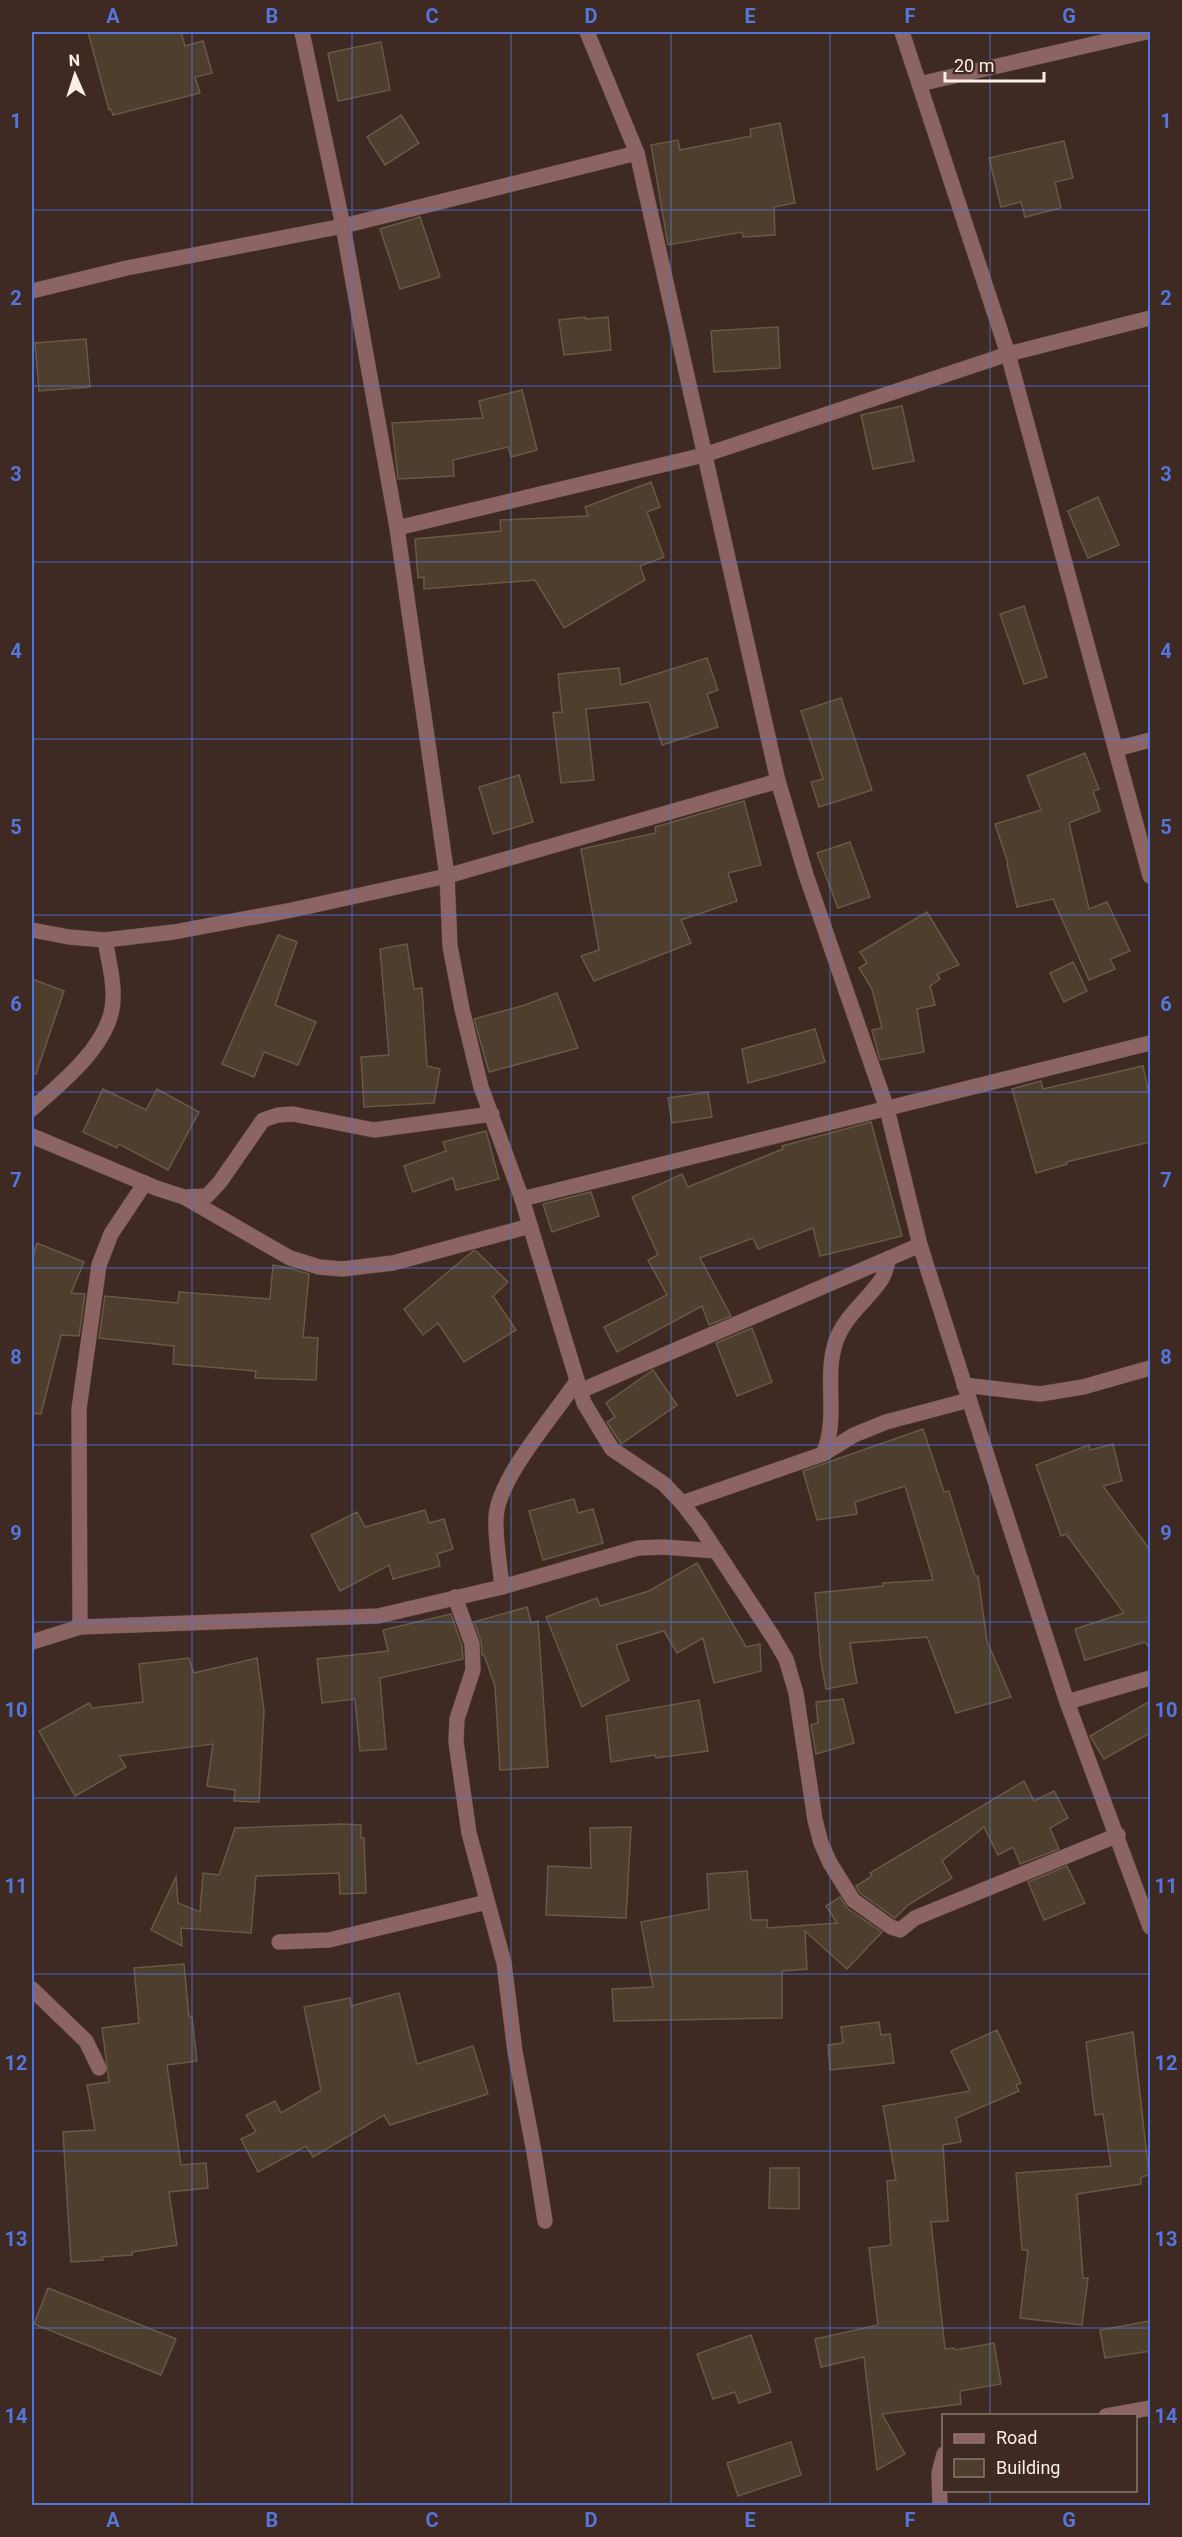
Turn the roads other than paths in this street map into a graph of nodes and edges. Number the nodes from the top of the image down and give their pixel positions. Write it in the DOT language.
graph roads {
  1 [pos="302,32"];
  2 [pos="587,32"];
  3 [pos="902,32"];
  4 [pos="1146,32"];
  5 [pos="919,84"];
  6 [pos="637,153"];
  7 [pos="343,226"];
  8 [pos="32,291"];
  9 [pos="1150,318"];
  10 [pos="1008,354"];
  11 [pos="704,455"];
  12 [pos="397,528"];
  13 [pos="1150,740"];
  14 [pos="1116,749"];
  15 [pos="778,781"];
  16 [pos="447,876"];
  17 [pos="1150,876"];
  18 [pos="32,930"];
  19 [pos="105,940"];
  20 [pos="1150,1043"];
  21 [pos="32,1109"];
  22 [pos="887,1109"];
  23 [pos="492,1114"];
  24 [pos="32,1136"];
  25 [pos="145,1184"];
  26 [pos="184,1197"];
  27 [pos="522,1199"];
  28 [pos="530,1226"];
  29 [pos="920,1245"];
  30 [pos="889,1258"];
  31 [pos="1150,1368"];
  32 [pos="964,1385"];
  33 [pos="579,1386"];
  34 [pos="969,1400"];
  35 [pos="823,1454"];
  36 [pos="682,1503"];
  37 [pos="716,1551"];
  38 [pos="502,1587"];
  39 [pos="455,1598"];
  40 [pos="80,1628"];
  41 [pos="32,1642"];
  42 [pos="1150,1678"];
  43 [pos="1067,1702"];
  44 [pos="1118,1835"];
  45 [pos="488,1902"];
  46 [pos="1150,1927"];
  47 [pos="279,1942"];
  48 [pos="32,1989"];
  49 [pos="99,2068"];
  50 [pos="545,2221"];
  51 [pos="1150,2408"];
  52 [pos="1112,2414"];
  53 [pos="942,2462"];
  54 [pos="940,2505"];
  1 -- 7 [label="street"];
  2 -- 6 [label="street"];
  3 -- 5 [label="street"];
  4 -- 5 [label="street"];
  5 -- 10 [label="street"];
  6 -- 7 [label="street"];
  6 -- 11 [label="street"];
  7 -- 8 [label="street"];
  7 -- 12 [label="street"];
  9 -- 10 [label="street"];
  10 -- 11 [label="street"];
  10 -- 14 [label="street"];
  11 -- 12 [label="street"];
  11 -- 15 [label="street"];
  12 -- 16 [label="street"];
  13 -- 14 [label="street"];
  14 -- 17 [label="street"];
  15 -- 16 [label="street"];
  15 -- 22 [label="street"];
  16 -- 19 [label="street"];
  16 -- 23 [label="street"];
  18 -- 19 [label="street"];
  19 -- 21 [label="street"];
  20 -- 22 [label="street"];
  22 -- 27 [label="street"];
  22 -- 29 [label="street"];
  23 -- 26 [label="street"];
  23 -- 27 [label="street"];
  24 -- 25 [label="street"];
  25 -- 26 [label="street"];
  25 -- 40 [label="street"];
  26 -- 28 [label="street"];
  27 -- 28 [label="street"];
  28 -- 33 [label="street"];
  29 -- 30 [label="street"];
  29 -- 32 [label="street"];
  30 -- 33 [label="street"];
  30 -- 35 [label="street"];
  31 -- 32 [label="street"];
  32 -- 34 [label="street"];
  33 -- 36 [label="street"];
  33 -- 38 [label="street"];
  34 -- 35 [label="street"];
  34 -- 43 [label="street"];
  35 -- 36 [label="street"];
  36 -- 37 [label="street"];
  37 -- 38 [label="street"];
  37 -- 44 [label="street"];
  38 -- 39 [label="street"];
  39 -- 40 [label="street"];
  39 -- 45 [label="street"];
  40 -- 41 [label="street"];
  42 -- 43 [label="street"];
  43 -- 44 [label="street"];
  44 -- 46 [label="street"];
  45 -- 47 [label="street"];
  45 -- 50 [label="street"];
  48 -- 49 [label="street"];
  51 -- 52 [label="street"];
  53 -- 54 [label="street"];
}
